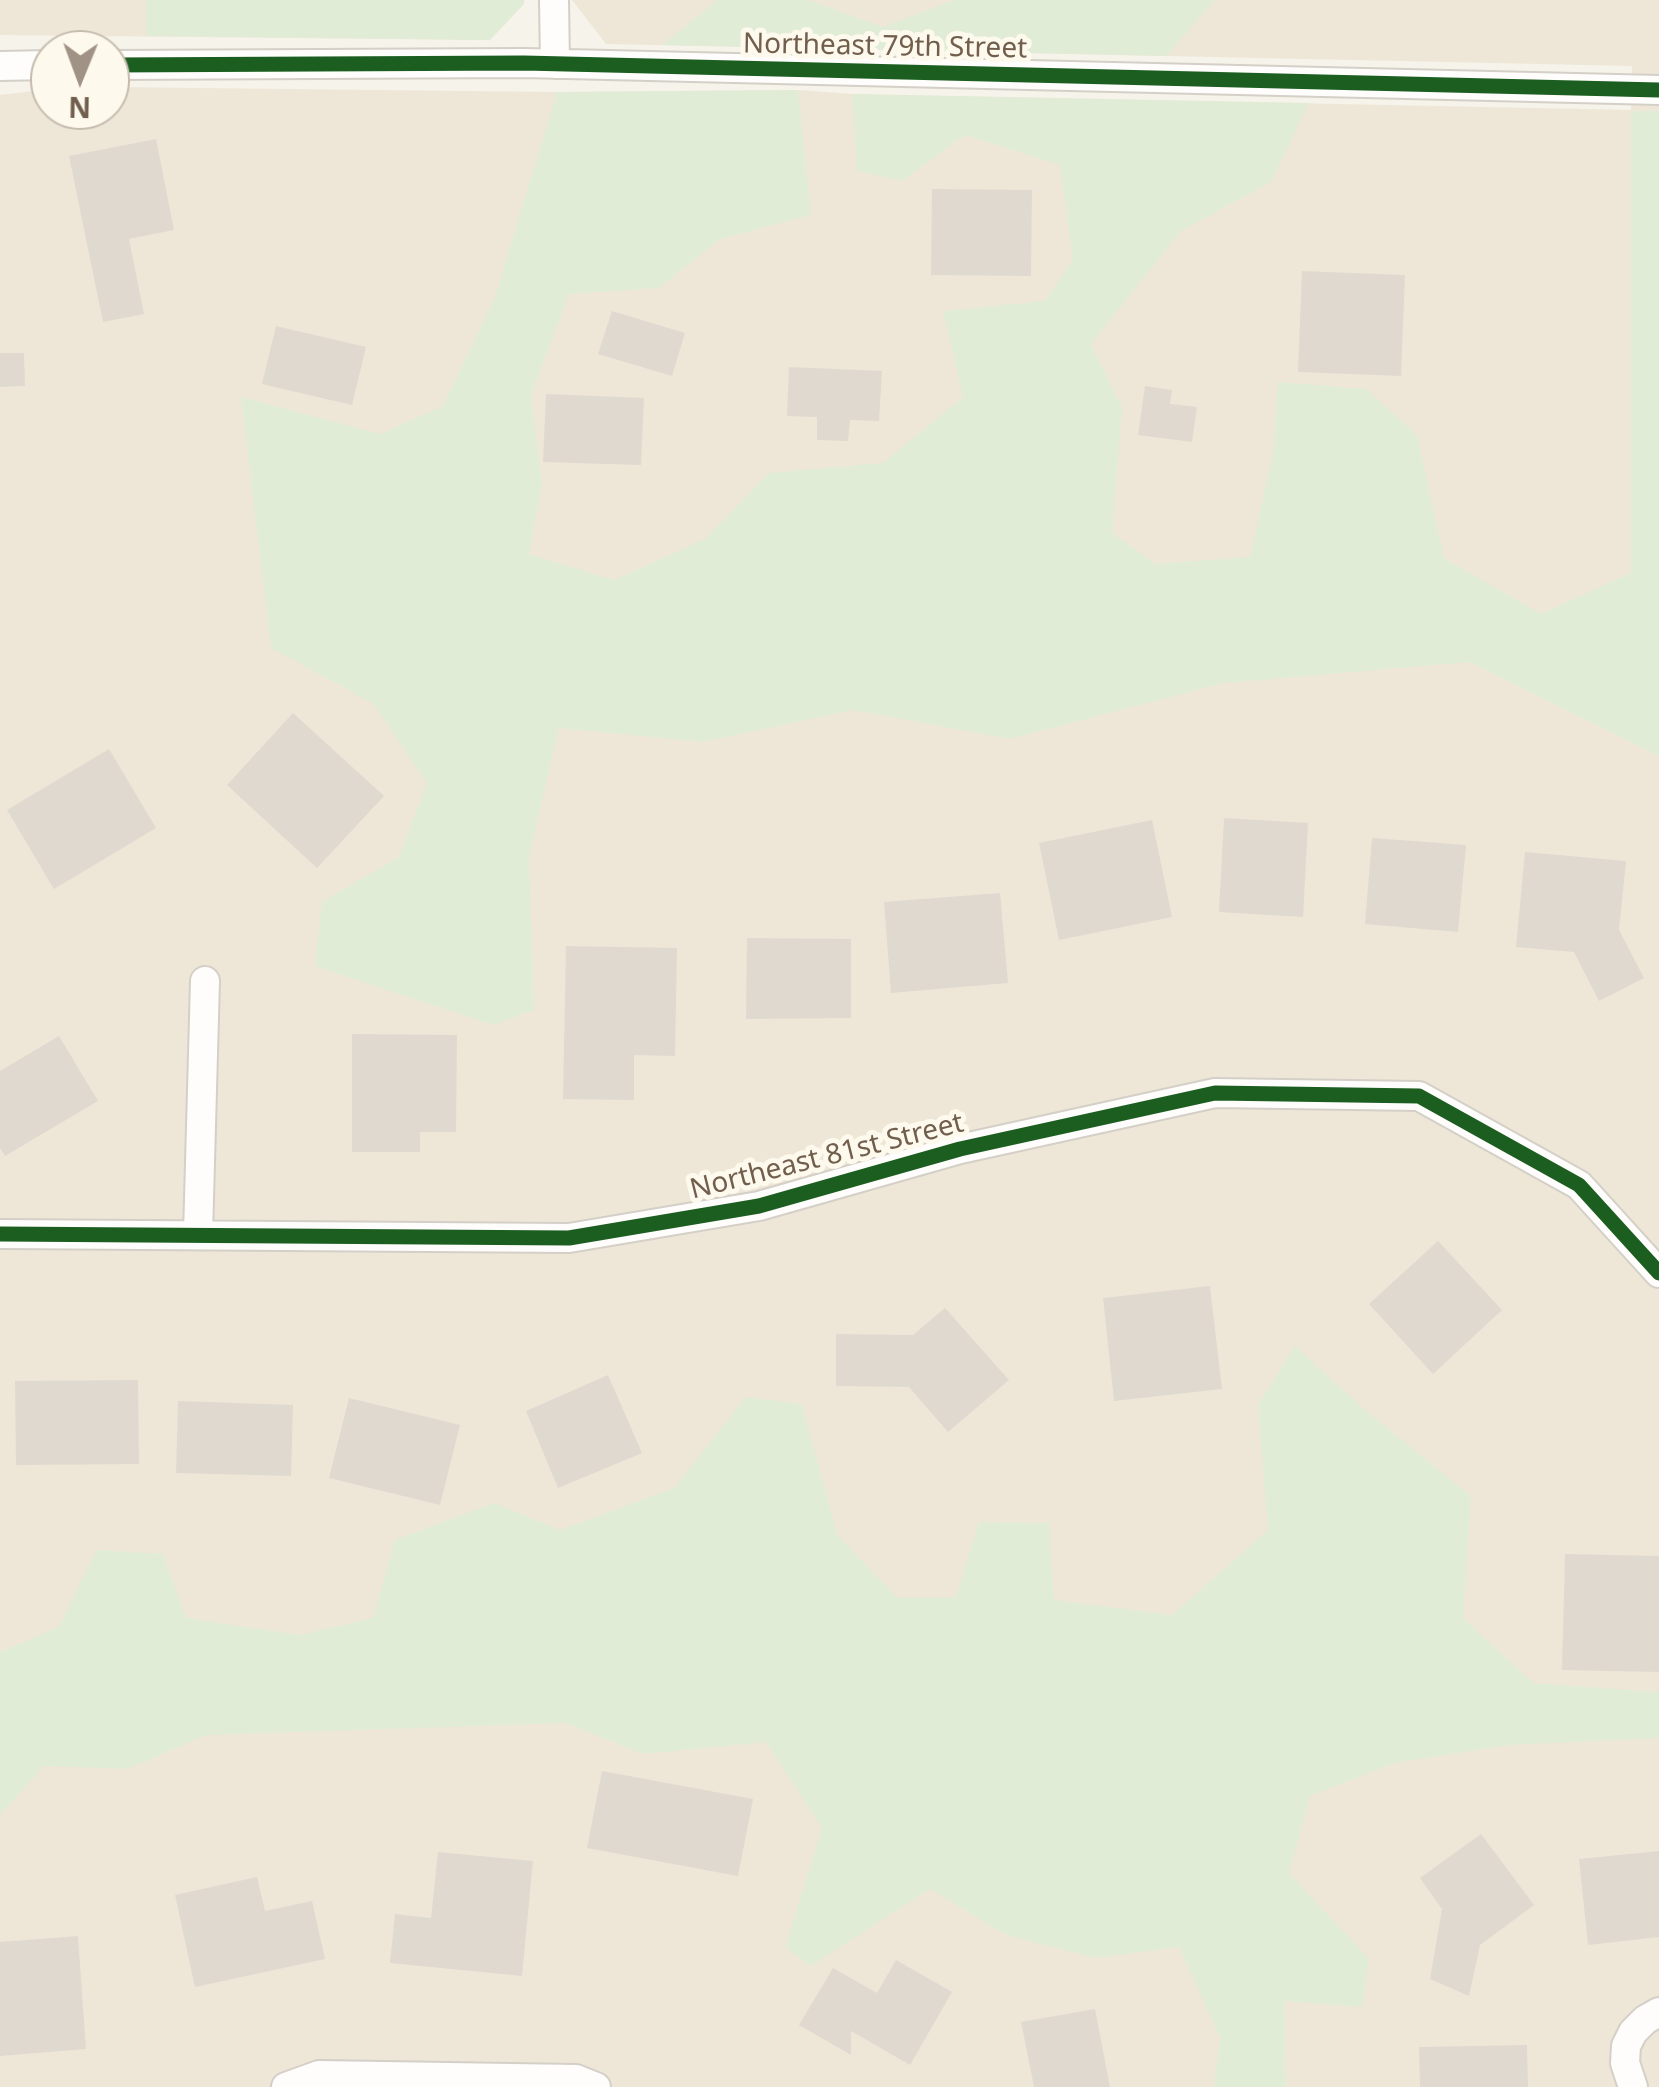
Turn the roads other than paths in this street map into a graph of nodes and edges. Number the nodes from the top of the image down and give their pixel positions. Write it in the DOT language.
graph roads {
  1 [pos="554,0"];
  2 [pos="556,64"];
  3 [pos="130,65"];
  4 [pos="0,66"];
  5 [pos="30,66"];
  6 [pos="1659,90"];
  7 [pos="204,981"];
  8 [pos="0,1234"];
  9 [pos="198,1235"];
  10 [pos="1659,1273"];
  11 [pos="1659,2012"];
  12 [pos="286,2087"];
  13 [pos="596,2087"];
  14 [pos="1634,2087"];
  1 -- 2 [label="street"];
  2 -- 3 [label="street, Northeast 79th Street"];
  2 -- 6 [label="street, Northeast 79th Street"];
  4 -- 5 [label="street"];
  7 -- 9 [label="street"];
  8 -- 9 [label="street, Northeast 81st Street"];
  9 -- 10 [label="street, Northeast 81st Street"];
  11 -- 14 [label="street"];
  12 -- 13 [label="street"];
}
